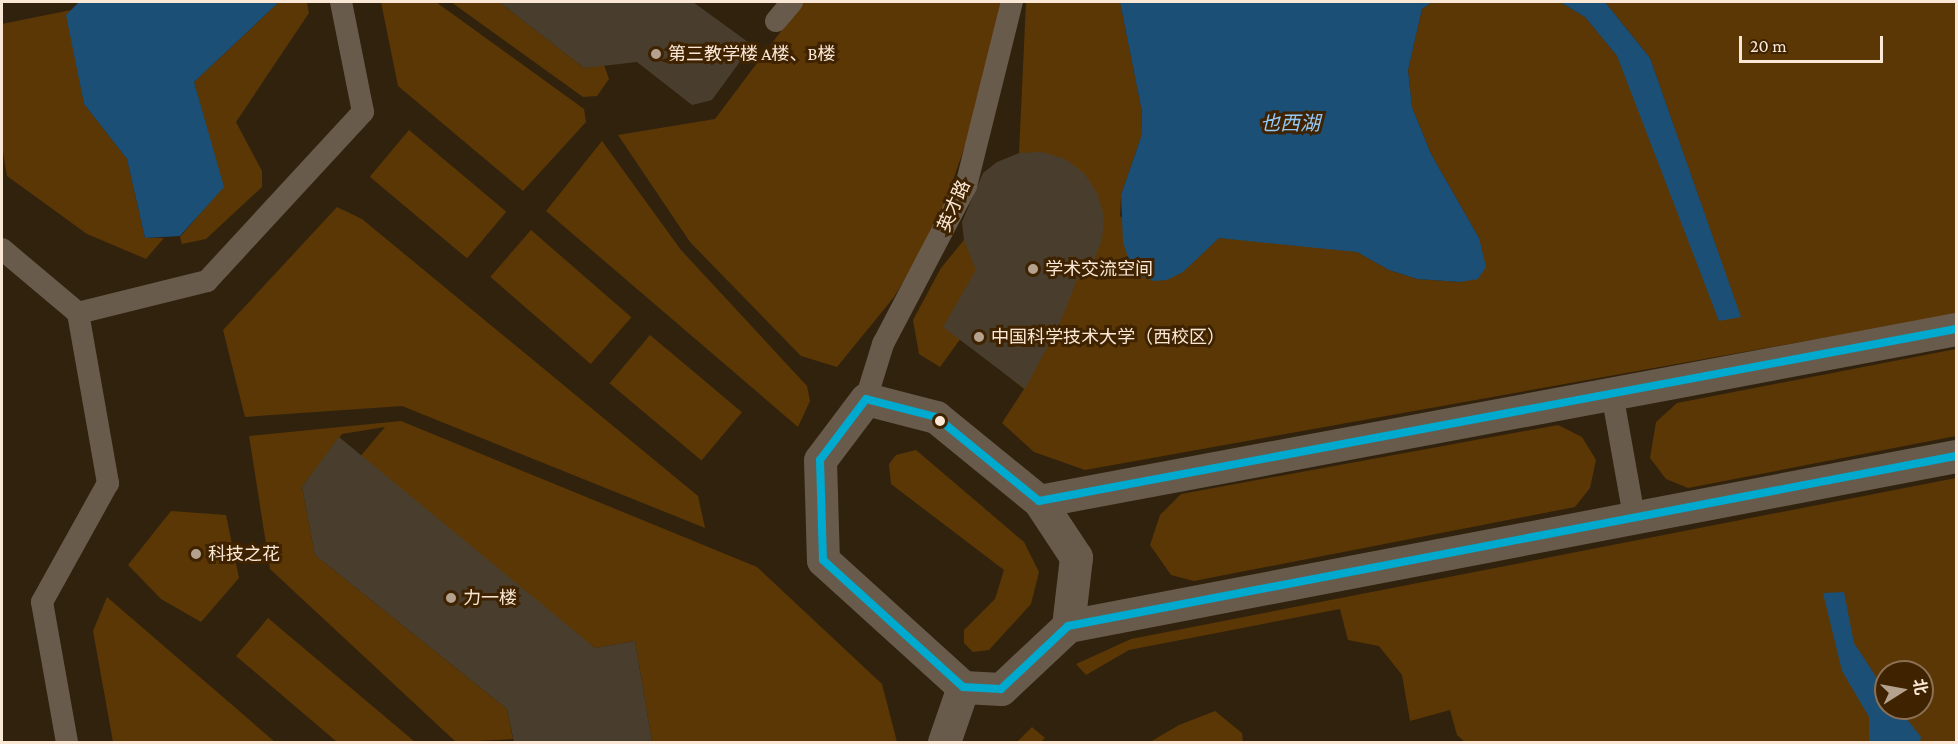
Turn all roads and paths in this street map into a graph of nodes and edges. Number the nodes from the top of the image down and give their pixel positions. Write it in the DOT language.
graph roads {
  1 [pos="341,2"];
  2 [pos="792,2"];
  3 [pos="1012,2"];
  4 [pos="777,21"];
  5 [pos="2,249"];
  6 [pos="78,313"];
  7 [pos="1956,329"];
  8 [pos="1612,393"];
  9 [pos="866,399"];
  10 [pos="1956,456"];
  11 [pos="1039,501"];
  12 [pos="1634,517"];
  13 [pos="1068,626"];
  14 [pos="963,687"];
  15 [pos="67,742"];
  16 [pos="944,742"];
  1 -- 6 [label="lane"];
  2 -- 4 [label="lane"];
  3 -- 9 [label="lane, 英才路"];
  5 -- 6 [label="lane"];
  6 -- 15 [label="lane"];
  7 -- 8 [label="street"];
  8 -- 11 [label="street"];
  8 -- 12 [label="lane"];
  9 -- 11 [label="street"];
  9 -- 14 [label="street"];
  10 -- 12 [label="street"];
  11 -- 13 [label="street"];
  12 -- 13 [label="street"];
  13 -- 14 [label="street"];
  14 -- 16 [label="street"];
}
